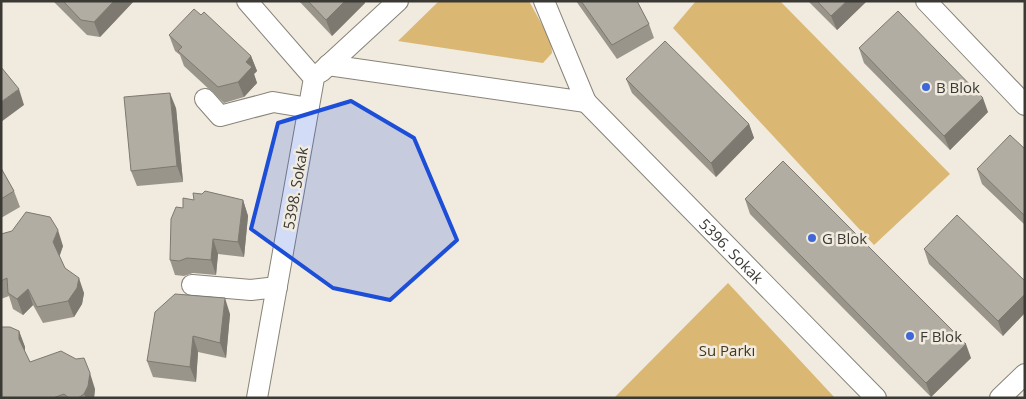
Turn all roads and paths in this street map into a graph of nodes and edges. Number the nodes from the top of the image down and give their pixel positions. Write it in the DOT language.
graph roads {
  1 [pos="247,1"];
  2 [pos="398,1"];
  3 [pos="544,1"];
  4 [pos="926,1"];
  5 [pos="321,72"];
  6 [pos="204,99"];
  7 [pos="586,102"];
  8 [pos="1025,105"];
  9 [pos="309,108"];
  10 [pos="192,285"];
  11 [pos="277,286"];
  12 [pos="1025,374"];
  13 [pos="257,398"];
  14 [pos="876,398"];
  15 [pos="1000,398"];
  1 -- 5 [label="street"];
  2 -- 5 [label="street"];
  3 -- 7 [label="street"];
  4 -- 8 [label="street"];
  5 -- 7 [label="street"];
  5 -- 9 [label="street, 5398. Sokak"];
  6 -- 9 [label="street"];
  7 -- 14 [label="street, 5396. Sokak"];
  9 -- 11 [label="street, 5398. Sokak"];
  10 -- 11 [label="street"];
  11 -- 13 [label="street, 5398. Sokak"];
  12 -- 15 [label="street"];
}
